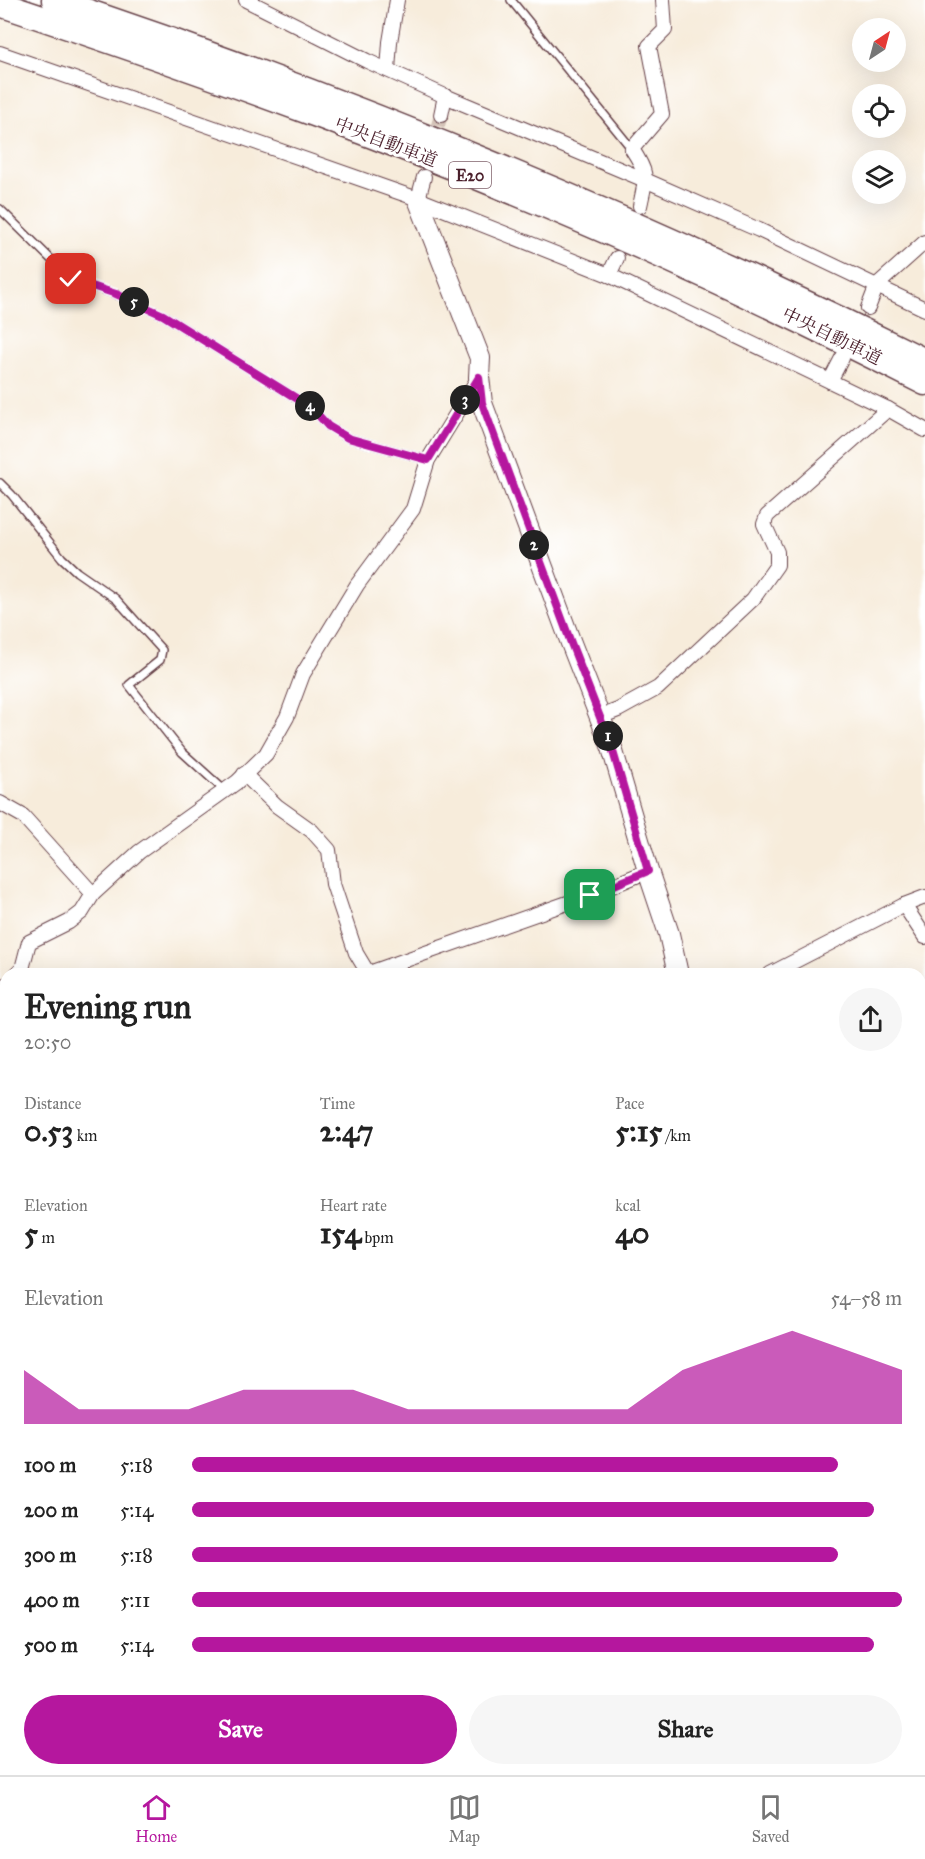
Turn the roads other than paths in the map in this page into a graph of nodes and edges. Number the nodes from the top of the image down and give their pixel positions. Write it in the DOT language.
graph roads {
  1 [pos="54,0"];
  2 [pos="246,0"];
  3 [pos="397,0"];
  4 [pos="511,0"];
  5 [pos="663,0"];
  6 [pos="0,4"];
  7 [pos="0,53"];
  8 [pos="388,70"];
  9 [pos="445,96"];
  10 [pos="441,115"];
  11 [pos="633,149"];
  12 [pos="424,177"];
  13 [pos="645,180"];
  14 [pos="418,199"];
  15 [pos="640,206"];
  16 [pos="0,209"];
  17 [pos="925,242"];
  18 [pos="617,258"];
  19 [pos="609,275"];
  20 [pos="877,285"];
  21 [pos="868,308"];
  22 [pos="925,309"];
  23 [pos="842,358"];
  24 [pos="925,361"];
  25 [pos="479,377"];
  26 [pos="830,381"];
  27 [pos="925,383"];
  28 [pos="888,409"];
  29 [pos="925,430"];
  30 [pos="428,460"];
  31 [pos="0,483"];
  32 [pos="600,717"];
  33 [pos="244,774"];
  34 [pos="224,790"];
  35 [pos="0,803"];
  36 [pos="648,871"];
  37 [pos="93,894"];
  38 [pos="925,897"];
  39 [pos="904,905"];
  40 [pos="925,937"];
  41 [pos="22,968"];
  42 [pos="364,968"];
  43 [pos="381,968"];
  44 [pos="677,968"];
  45 [pos="782,968"];
  1 -- 24 [label="highway, 中央自動車道 / E20"];
  2 -- 8 [label="street"];
  3 -- 8 [label="street"];
  4 -- 11 [label="lane"];
  5 -- 11 [label="street"];
  6 -- 27 [label="highway, 中央自動車道 / E20"];
  7 -- 14 [label="street"];
  8 -- 9 [label="street"];
  9 -- 10 [label="street"];
  9 -- 13 [label="street"];
  11 -- 13 [label="street"];
  12 -- 14 [label="street"];
  13 -- 15 [label="street"];
  13 -- 20 [label="street"];
  14 -- 19 [label="street"];
  14 -- 25 [label="street"];
  16 -- 30 [label="lane"];
  17 -- 20 [label="street"];
  18 -- 19 [label="street"];
  19 -- 26 [label="street"];
  20 -- 21 [label="street"];
  20 -- 22 [label="street"];
  23 -- 26 [label="street"];
  25 -- 30 [label="street"];
  25 -- 32 [label="street"];
  26 -- 28 [label="street"];
  28 -- 29 [label="street"];
  28 -- 32 [label="street"];
  30 -- 33 [label="street"];
  31 -- 34 [label="lane"];
  32 -- 36 [label="street"];
  33 -- 34 [label="street"];
  33 -- 42 [label="street"];
  34 -- 37 [label="street"];
  35 -- 37 [label="street"];
  36 -- 43 [label="street"];
  36 -- 44 [label="street"];
  37 -- 41 [label="street"];
  38 -- 39 [label="street"];
  39 -- 40 [label="street"];
  39 -- 45 [label="street"];
}
